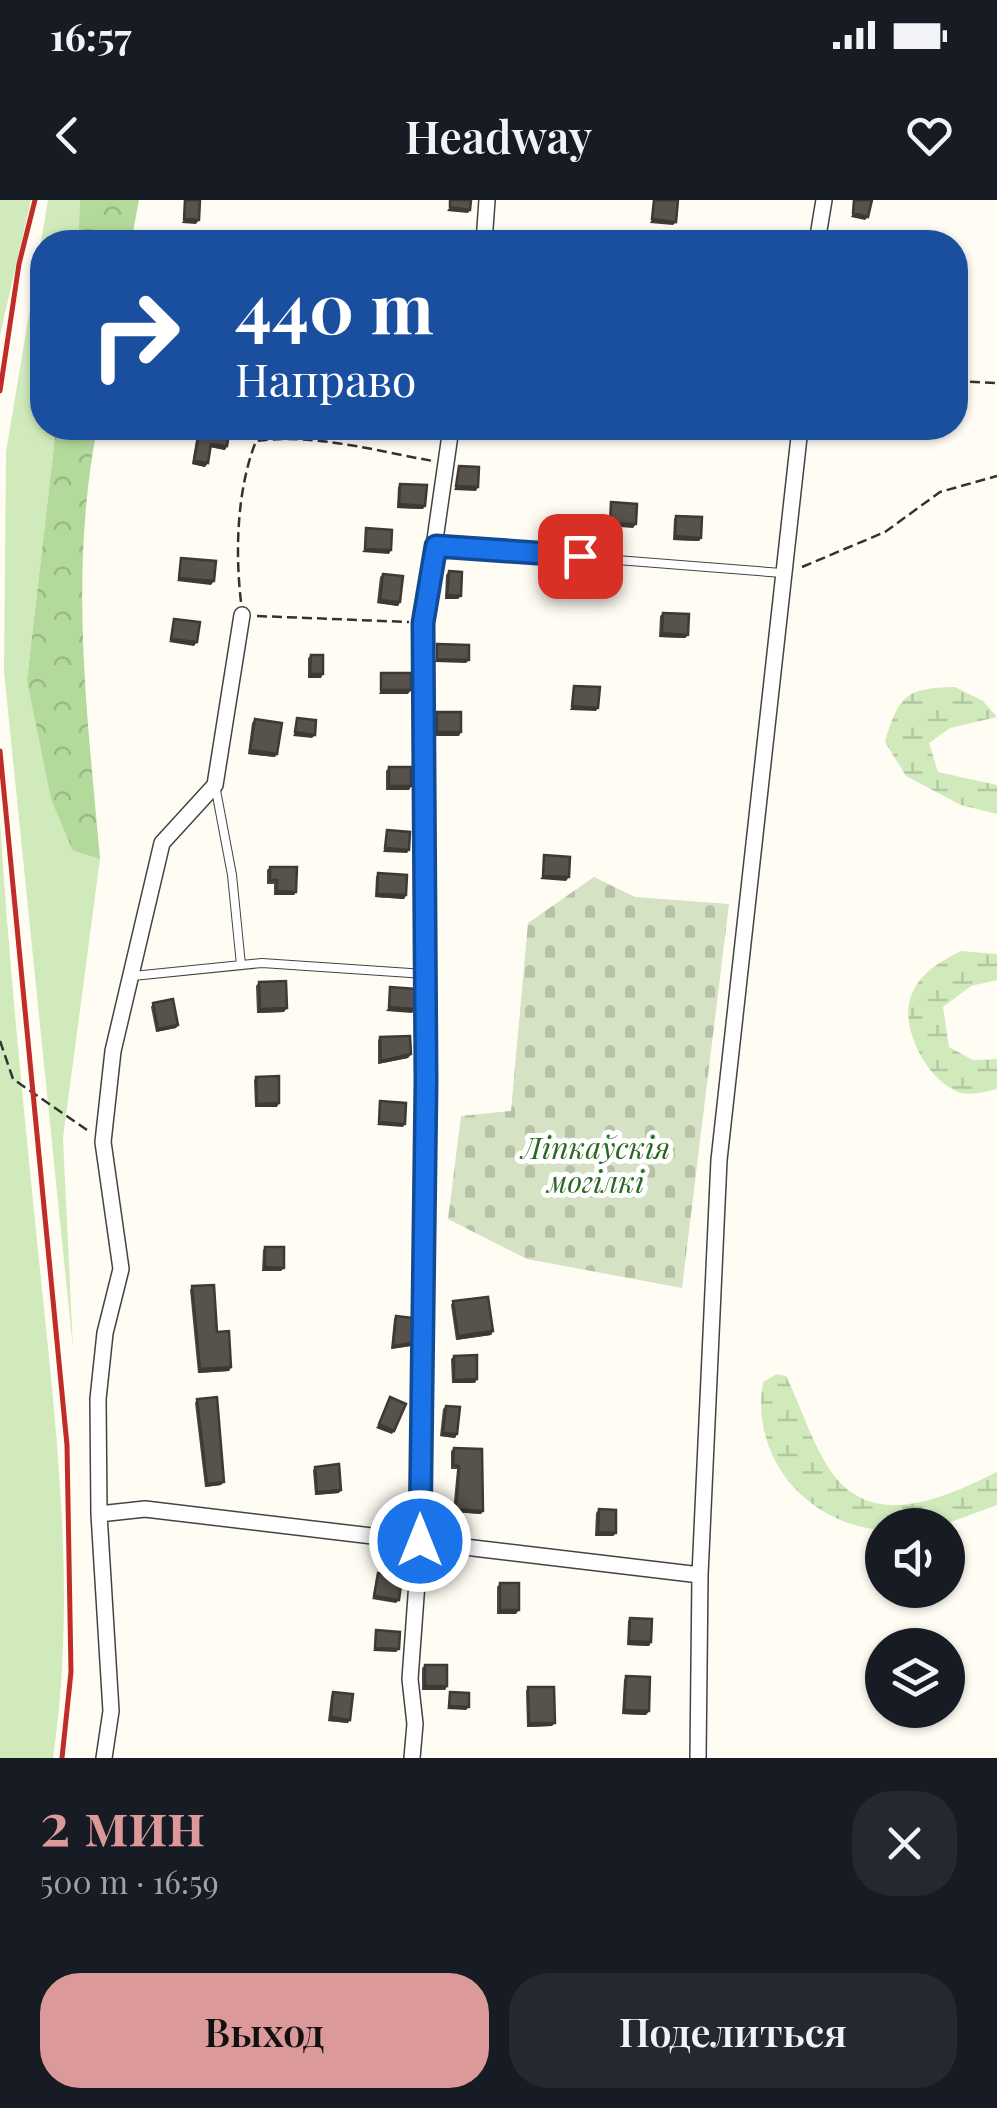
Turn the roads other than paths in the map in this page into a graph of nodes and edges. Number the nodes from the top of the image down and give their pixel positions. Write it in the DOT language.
graph roads {
  1 [pos="487,200"];
  2 [pos="824,200"];
  3 [pos="485,230"];
  4 [pos="819,230"];
  5 [pos="449,440"];
  6 [pos="799,440"];
  7 [pos="436,546"];
  8 [pos="787,573"];
  9 [pos="242,615"];
  10 [pos="215,785"];
  11 [pos="241,964"];
  12 [pos="425,974"];
  13 [pos="133,976"];
  14 [pos="99,1514"];
  15 [pos="420,1541"];
  16 [pos="700,1575"];
  17 [pos="104,1758"];
  18 [pos="412,1758"];
  19 [pos="698,1758"];
  1 -- 3 [label="street"];
  2 -- 4 [label="street"];
  5 -- 7 [label="street"];
  6 -- 8 [label="street"];
  7 -- 8 [label="lane"];
  7 -- 12 [label="street"];
  8 -- 16 [label="street"];
  9 -- 10 [label="street"];
  10 -- 11 [label="lane"];
  10 -- 13 [label="street"];
  11 -- 12 [label="lane"];
  11 -- 13 [label="lane"];
  12 -- 15 [label="street"];
  13 -- 14 [label="street"];
  14 -- 15 [label="street"];
  14 -- 17 [label="street"];
  15 -- 16 [label="street"];
  15 -- 18 [label="street"];
  16 -- 19 [label="street"];
}
